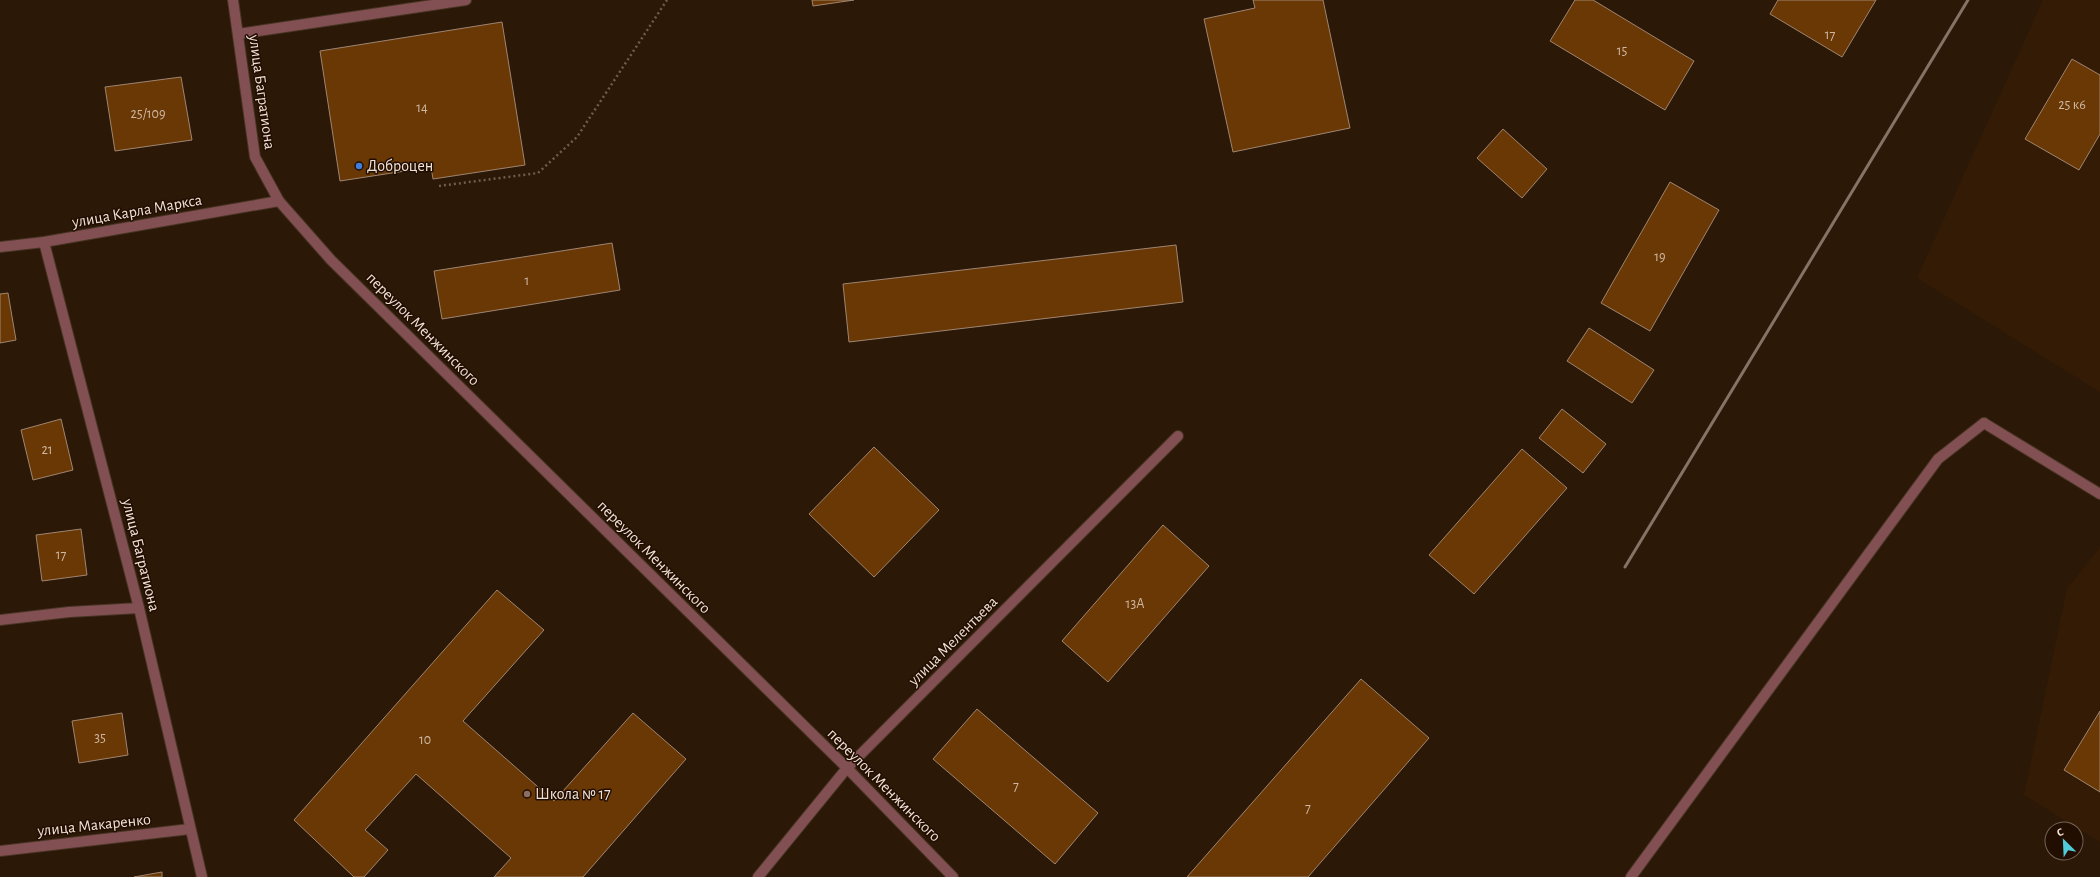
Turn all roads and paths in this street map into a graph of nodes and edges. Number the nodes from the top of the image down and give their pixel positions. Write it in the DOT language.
graph roads {
  1 [pos="233,0"];
  2 [pos="466,0"];
  3 [pos="667,0"];
  4 [pos="238,34"];
  5 [pos="439,186"];
  6 [pos="279,201"];
  7 [pos="44,242"];
  8 [pos="0,247"];
  9 [pos="331,260"];
  10 [pos="1178,436"];
  11 [pos="2100,494"];
  12 [pos="139,608"];
  13 [pos="0,620"];
  14 [pos="848,768"];
  15 [pos="190,829"];
  16 [pos="0,851"];
  17 [pos="202,877"];
  18 [pos="758,877"];
  19 [pos="953,877"];
  20 [pos="1631,877"];
  1 -- 4 [label="street, улица Багратиона"];
  2 -- 4 [label="street"];
  3 -- 5 [label="path"];
  4 -- 6 [label="street, улица Багратиона"];
  6 -- 7 [label="street, улица Карла Маркса"];
  6 -- 9 [label="street, улица Багратиона"];
  7 -- 8 [label="street, улица Карла Маркса"];
  7 -- 12 [label="street, улица Багратиона"];
  9 -- 14 [label="street, переулок Менжинского"];
  10 -- 14 [label="street, улица Мелентьева"];
  11 -- 20 [label="street"];
  12 -- 13 [label="street"];
  12 -- 15 [label="street, улица Багратиона"];
  14 -- 18 [label="street, улица Мелентьева"];
  14 -- 19 [label="street, переулок Менжинского"];
  15 -- 16 [label="street, улица Макаренко"];
  15 -- 17 [label="street, улица Багратиона"];
}
